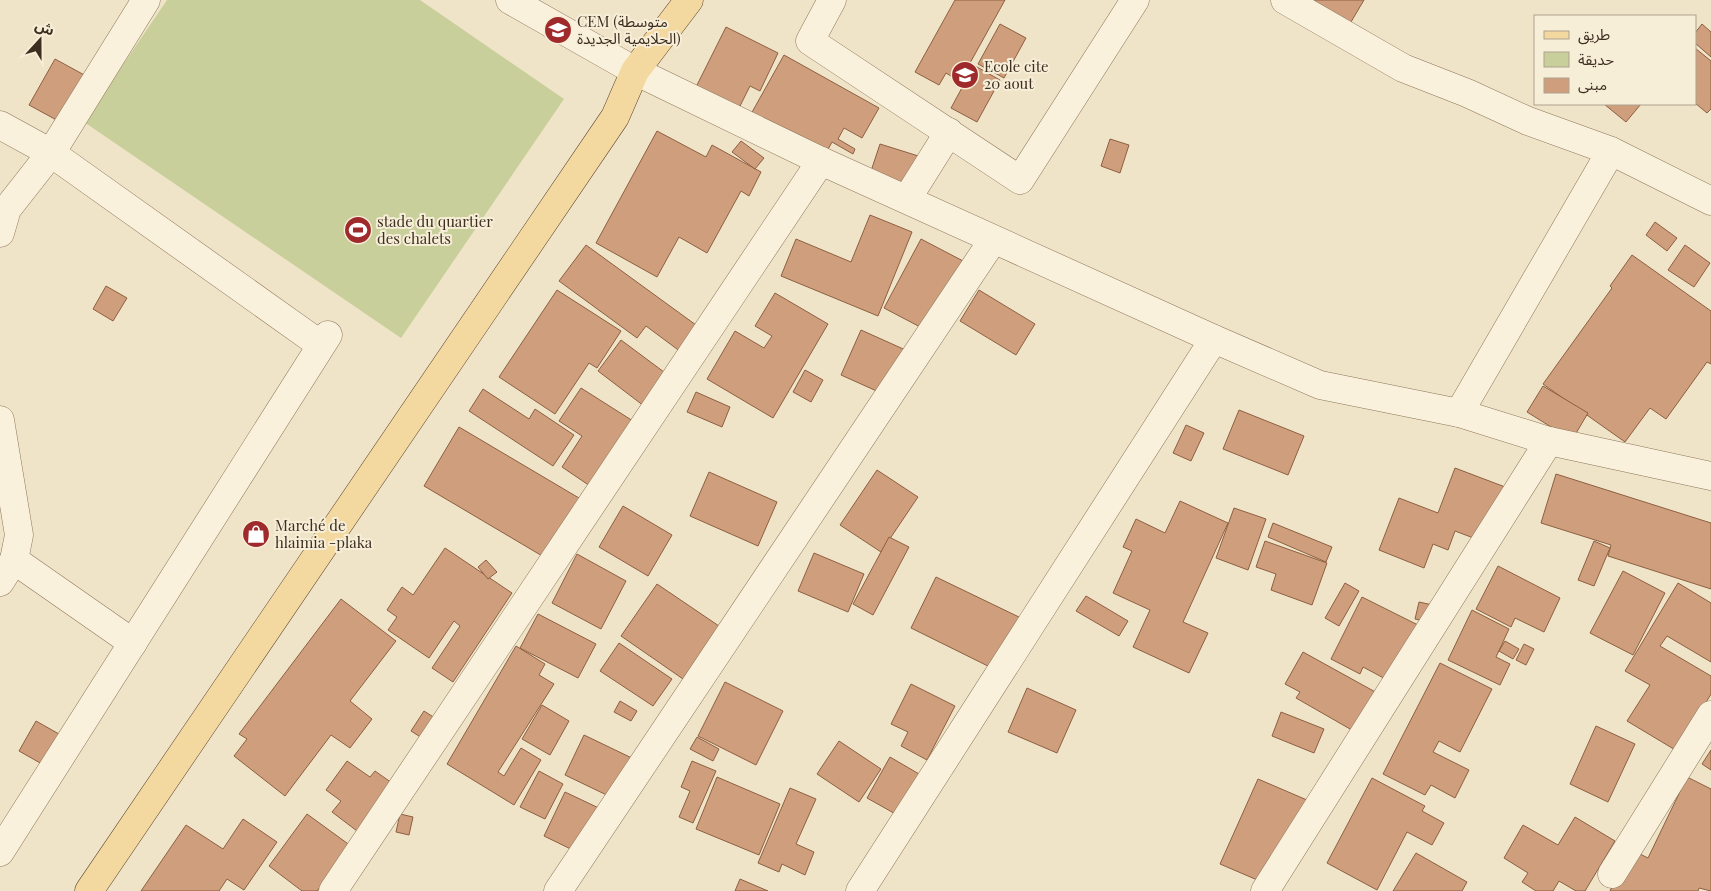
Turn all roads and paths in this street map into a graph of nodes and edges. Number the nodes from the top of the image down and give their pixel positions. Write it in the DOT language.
graph roads {
  1 [pos="146,0"];
  2 [pos="510,0"];
  3 [pos="689,0"];
  4 [pos="832,0"];
  5 [pos="1135,0"];
  6 [pos="1285,0"];
  7 [pos="635,71"];
  8 [pos="0,125"];
  9 [pos="949,132"];
  10 [pos="1611,151"];
  11 [pos="50,154"];
  12 [pos="821,161"];
  13 [pos="908,199"];
  14 [pos="1711,201"];
  15 [pos="0,233"];
  16 [pos="993,240"];
  17 [pos="1214,340"];
  18 [pos="1459,413"];
  19 [pos="0,420"];
  20 [pos="1549,441"];
  21 [pos="1711,476"];
  22 [pos="14,560"];
  23 [pos="0,582"];
  24 [pos="133,643"];
  25 [pos="1711,716"];
  26 [pos="0,852"];
  27 [pos="1612,874"];
  28 [pos="89,891"];
  29 [pos="333,891"];
  30 [pos="558,891"];
  31 [pos="860,891"];
  32 [pos="1265,891"];
  1 -- 11 [label="street"];
  2 -- 7 [label="street"];
  3 -- 7 [label="main road"];
  4 -- 9 [label="street"];
  5 -- 9 [label="street"];
  6 -- 10 [label="street"];
  7 -- 12 [label="street"];
  7 -- 28 [label="main road"];
  8 -- 11 [label="street"];
  9 -- 13 [label="street"];
  10 -- 14 [label="street"];
  10 -- 18 [label="street"];
  11 -- 15 [label="street"];
  11 -- 24 [label="street"];
  12 -- 13 [label="street"];
  12 -- 29 [label="street"];
  13 -- 16 [label="street"];
  16 -- 17 [label="street"];
  16 -- 30 [label="street"];
  17 -- 18 [label="street"];
  17 -- 31 [label="street"];
  18 -- 20 [label="street"];
  19 -- 22 [label="street"];
  20 -- 21 [label="street"];
  20 -- 32 [label="street"];
  22 -- 23 [label="street"];
  22 -- 24 [label="street"];
  24 -- 26 [label="street"];
  25 -- 27 [label="street"];
}
